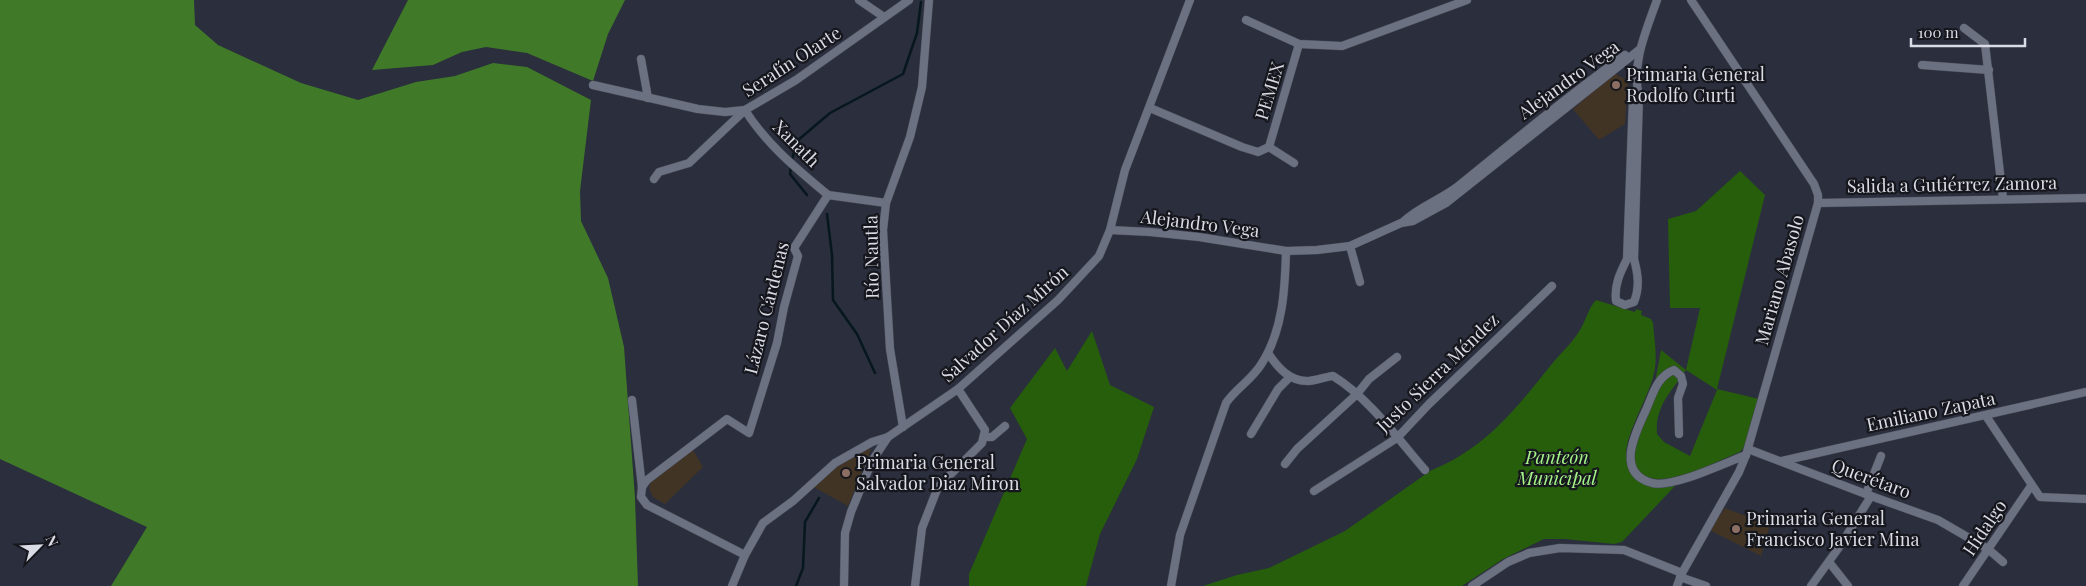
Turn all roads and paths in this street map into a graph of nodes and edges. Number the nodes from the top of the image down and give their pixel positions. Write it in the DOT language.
graph roads {
  1 [pos="859,0"];
  2 [pos="909,0"];
  3 [pos="929,0"];
  4 [pos="1190,0"];
  5 [pos="1467,0"];
  6 [pos="1657,0"];
  7 [pos="1691,0"];
  8 [pos="884,17"];
  9 [pos="1246,20"];
  10 [pos="1964,28"];
  11 [pos="1299,44"];
  12 [pos="1639,50"];
  13 [pos="641,59"];
  14 [pos="1922,65"];
  15 [pos="1989,70"];
  16 [pos="593,85"];
  17 [pos="648,98"];
  18 [pos="1150,108"];
  19 [pos="746,110"];
  20 [pos="1269,147"];
  21 [pos="1294,163"];
  22 [pos="654,179"];
  23 [pos="828,195"];
  24 [pos="2086,198"];
  25 [pos="2003,199"];
  26 [pos="886,203"];
  27 [pos="1818,203"];
  28 [pos="1110,230"];
  29 [pos="1350,246"];
  30 [pos="1286,251"];
  31 [pos="1631,259"];
  32 [pos="1360,282"];
  33 [pos="1552,286"];
  34 [pos="1268,353"];
  35 [pos="1397,357"];
  36 [pos="1290,376"];
  37 [pos="958,389"];
  38 [pos="2086,392"];
  39 [pos="1357,394"];
  40 [pos="632,400"];
  41 [pos="1986,416"];
  42 [pos="1005,426"];
  43 [pos="903,427"];
  44 [pos="1251,434"];
  45 [pos="1679,434"];
  46 [pos="888,437"];
  47 [pos="985,437"];
  48 [pos="1397,438"];
  49 [pos="1747,452"];
  50 [pos="1881,456"];
  51 [pos="1782,462"];
  52 [pos="1285,464"];
  53 [pos="1425,470"];
  54 [pos="2031,486"];
  55 [pos="642,487"];
  56 [pos="1314,491"];
  57 [pos="1869,495"];
  58 [pos="2086,499"];
  59 [pos="1988,549"];
  60 [pos="745,556"];
  61 [pos="1829,562"];
  62 [pos="2003,562"];
  63 [pos="1681,575"];
  64 [pos="732,586"];
  65 [pos="844,586"];
  66 [pos="915,586"];
  67 [pos="1172,586"];
  68 [pos="1472,586"];
  69 [pos="1678,586"];
  70 [pos="1706,586"];
  71 [pos="1811,586"];
  72 [pos="1848,586"];
  73 [pos="1963,586"];
  1 -- 8 [label="street"];
  2 -- 8 [label="street, Serafín Olarte"];
  3 -- 26 [label="street, Río Nautla"];
  4 -- 18 [label="street, Salvador Díaz Mirón"];
  5 -- 11 [label="street"];
  6 -- 12 [label="street"];
  7 -- 27 [label="street, Mariano Abasolo"];
  8 -- 19 [label="street, Serafín Olarte"];
  9 -- 11 [label="street"];
  10 -- 15 [label="street"];
  11 -- 20 [label="street, PEMEX"];
  12 -- 29 [label="street, Alejandro Vega"];
  12 -- 31 [label="street"];
  13 -- 17 [label="street"];
  14 -- 15 [label="street"];
  15 -- 25 [label="street"];
  16 -- 17 [label="street, Serafín Olarte"];
  17 -- 19 [label="street, Serafín Olarte"];
  18 -- 20 [label="street"];
  18 -- 28 [label="street, Salvador Díaz Mirón"];
  19 -- 22 [label="street"];
  19 -- 23 [label="street, Xanath"];
  20 -- 21 [label="street"];
  23 -- 26 [label="street"];
  23 -- 55 [label="street, Lázaro Cárdenas"];
  24 -- 25 [label="street, Salida a Gutiérrez Zamora"];
  25 -- 27 [label="street, Salida a Gutiérrez Zamora"];
  26 -- 43 [label="street, Río Nautla"];
  27 -- 49 [label="street, Mariano Abasolo"];
  28 -- 30 [label="street, Alejandro Vega"];
  28 -- 37 [label="street, Salvador Díaz Mirón"];
  29 -- 30 [label="street, Alejandro Vega"];
  29 -- 32 [label="street"];
  30 -- 34 [label="street"];
  31 -- 31 [label="street"];
  33 -- 48 [label="street, Justo Sierra Méndez"];
  34 -- 36 [label="street"];
  34 -- 67 [label="street"];
  35 -- 39 [label="street"];
  36 -- 39 [label="street"];
  36 -- 44 [label="street"];
  37 -- 43 [label="street, Salvador Díaz Mirón"];
  37 -- 47 [label="street"];
  38 -- 41 [label="street, Emiliano Zapata"];
  39 -- 48 [label="street"];
  39 -- 52 [label="street"];
  40 -- 55 [label="street"];
  41 -- 51 [label="street, Emiliano Zapata"];
  41 -- 54 [label="street"];
  42 -- 47 [label="street"];
  43 -- 46 [label="street, Salvador Díaz Mirón"];
  45 -- 49 [label="street"];
  46 -- 60 [label="street, Salvador Díaz Mirón"];
  46 -- 65 [label="street"];
  47 -- 66 [label="street"];
  48 -- 53 [label="street"];
  48 -- 56 [label="street, Justo Sierra Méndez"];
  49 -- 51 [label="street, Querétaro"];
  49 -- 63 [label="street, Mariano Abasolo"];
  50 -- 57 [label="street"];
  51 -- 57 [label="street, Querétaro"];
  54 -- 58 [label="street"];
  54 -- 59 [label="street, Hidalgo"];
  55 -- 60 [label="street"];
  57 -- 59 [label="street, Querétaro"];
  57 -- 61 [label="street"];
  59 -- 62 [label="street, Querétaro"];
  59 -- 73 [label="street, Hidalgo"];
  60 -- 64 [label="street, Salvador Díaz Mirón"];
  61 -- 71 [label="street"];
  61 -- 72 [label="street"];
  63 -- 68 [label="street"];
  63 -- 69 [label="street, Mariano Abasolo"];
  63 -- 70 [label="street"];
}
